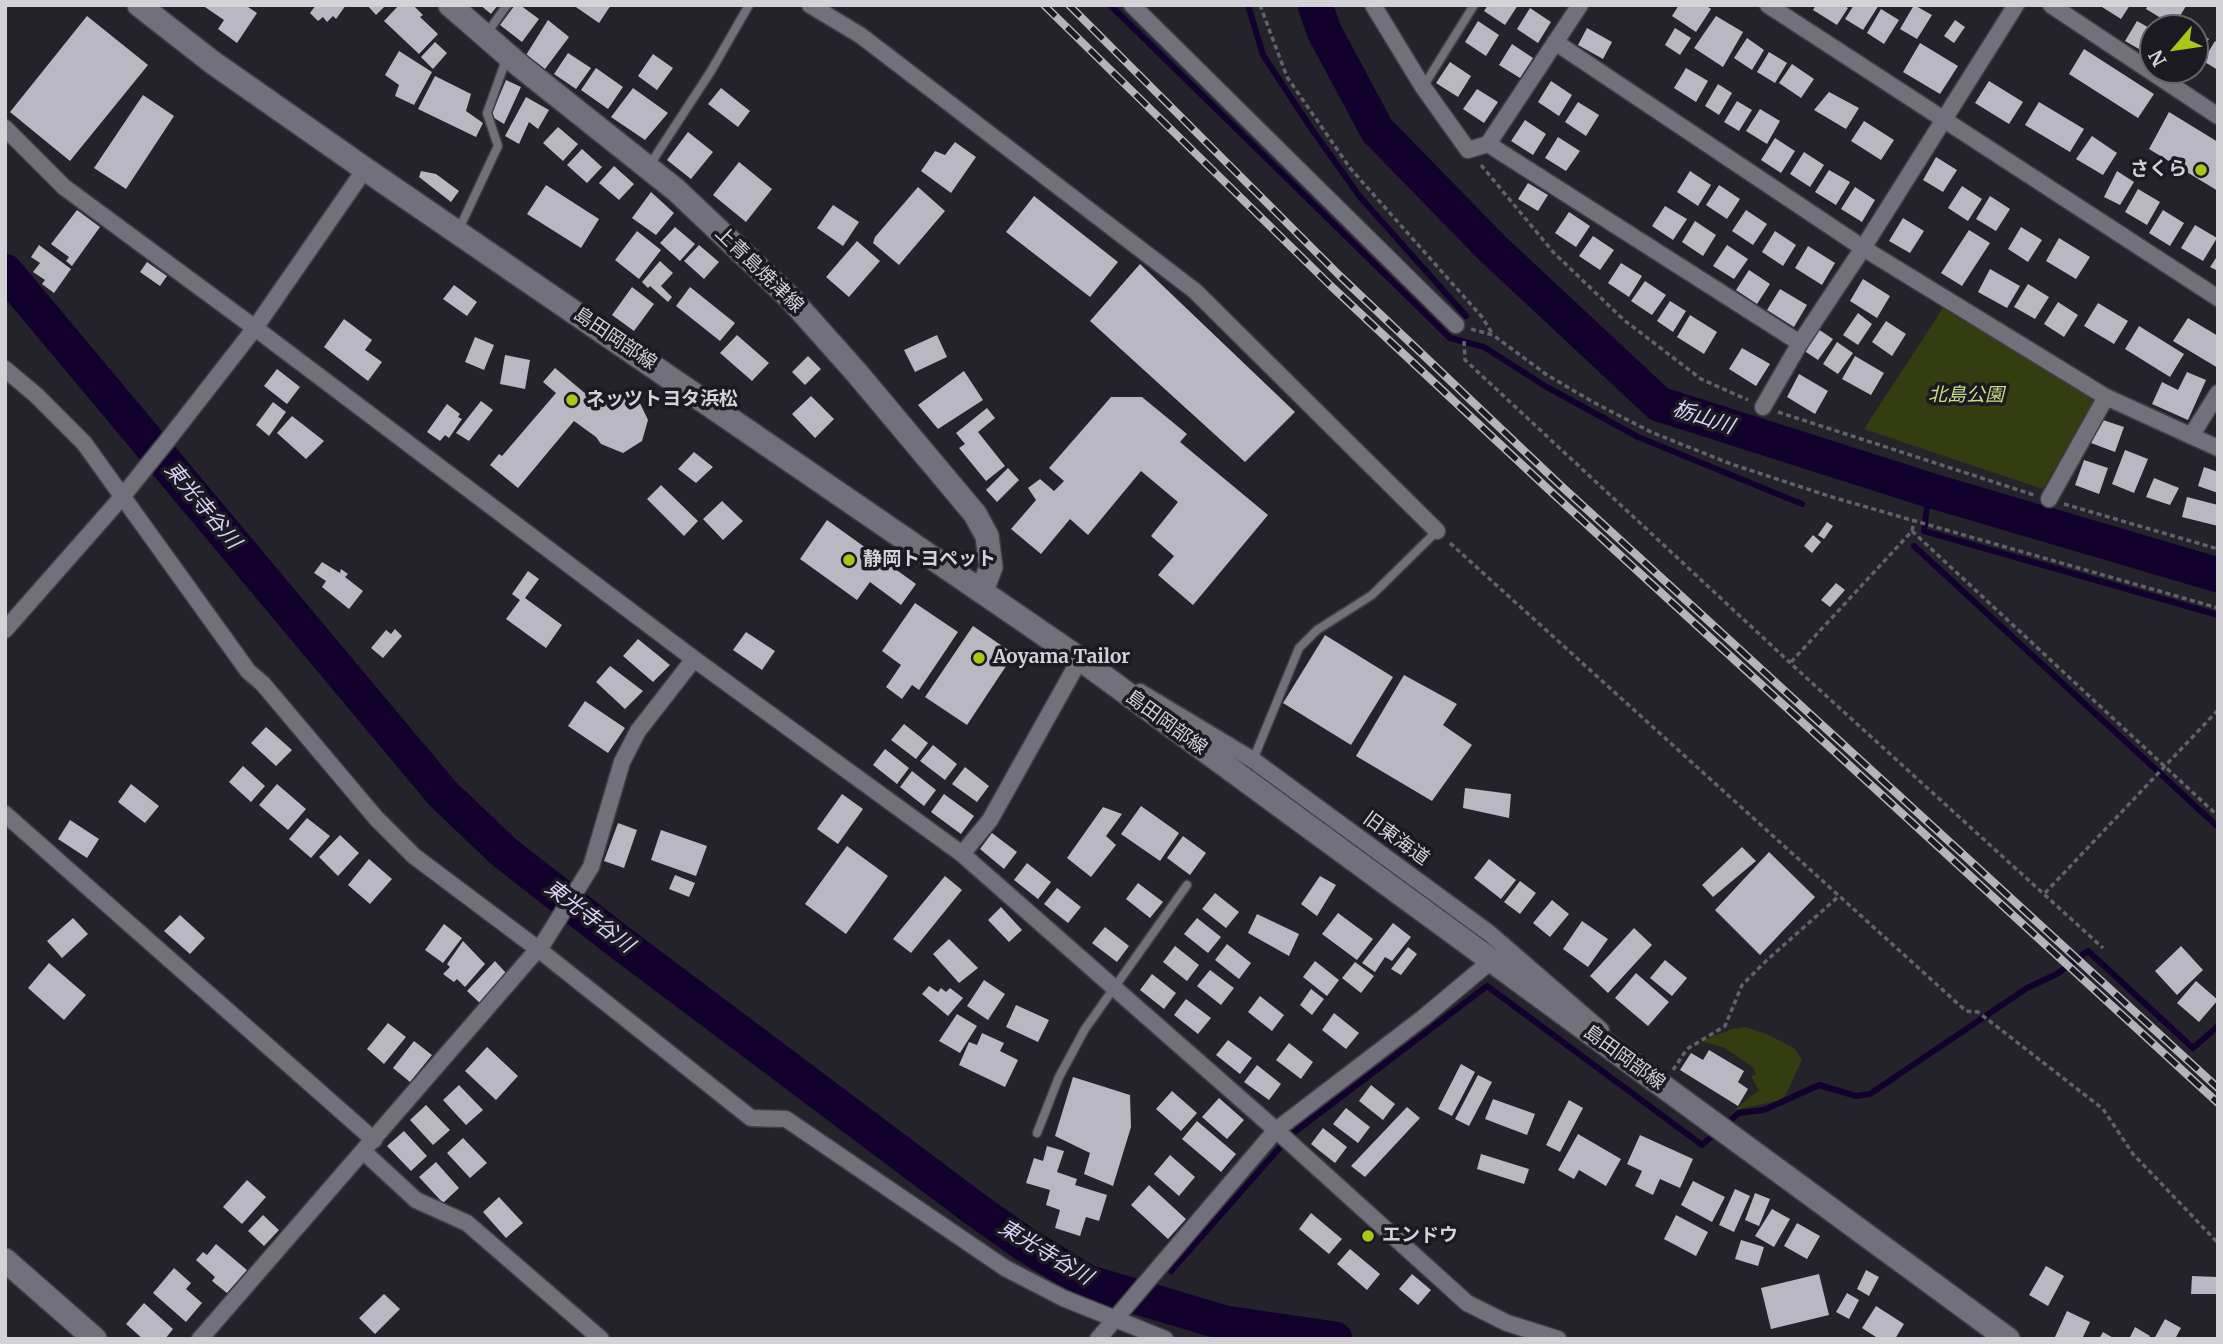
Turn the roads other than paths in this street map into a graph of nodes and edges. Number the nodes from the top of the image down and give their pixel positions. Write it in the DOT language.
graph roads {
  1 [pos="139,5"];
  2 [pos="450,5"];
  3 [pos="507,5"];
  4 [pos="749,5"];
  5 [pos="810,5"];
  6 [pos="1132,5"];
  7 [pos="1373,5"];
  8 [pos="1474,5"];
  9 [pos="1580,5"];
  10 [pos="1768,5"];
  11 [pos="2016,5"];
  12 [pos="2051,5"];
  13 [pos="485,36"];
  14 [pos="1555,42"];
  15 [pos="507,55"];
  16 [pos="1423,87"];
  17 [pos="2218,116"];
  18 [pos="1944,118"];
  19 [pos="5,128"];
  20 [pos="1488,144"];
  21 [pos="648,168"];
  22 [pos="365,169"];
  23 [pos="458,232"];
  24 [pos="1863,248"];
  25 [pos="2218,298"];
  26 [pos="1460,326"];
  27 [pos="256,328"];
  28 [pos="1800,343"];
  29 [pos="5,369"];
  30 [pos="2218,393"];
  31 [pos="2106,397"];
  32 [pos="1763,407"];
  33 [pos="2191,436"];
  34 [pos="2218,448"];
  35 [pos="122,496"];
  36 [pos="2049,499"];
  37 [pos="1437,531"];
  38 [pos="982,591"];
  39 [pos="5,630"];
  40 [pos="694,659"];
  41 [pos="1080,659"];
  42 [pos="1253,760"];
  43 [pos="5,814"];
  44 [pos="962,854"];
  45 [pos="1187,885"];
  46 [pos="541,946"];
  47 [pos="1491,961"];
  48 [pos="1114,988"];
  49 [pos="1662,1086"];
  50 [pos="1276,1130"];
  51 [pos="1037,1133"];
  52 [pos="368,1146"];
  53 [pos="5,1260"];
  54 [pos="1117,1315"];
  55 [pos="95,1339"];
  56 [pos="200,1339"];
  57 [pos="601,1339"];
  58 [pos="1098,1339"];
  59 [pos="1165,1339"];
  60 [pos="1558,1339"];
  61 [pos="2008,1339"];
  1 -- 22 [label="main road, 島田岡部線"];
  2 -- 13 [label="main road, 上青島焼津線"];
  3 -- 13 [label="lane"];
  4 -- 21 [label="lane"];
  5 -- 37 [label="street"];
  6 -- 26 [label="street"];
  7 -- 16 [label="street"];
  8 -- 16 [label="lane"];
  9 -- 14 [label="street"];
  10 -- 18 [label="street"];
  11 -- 18 [label="street"];
  12 -- 17 [label="street"];
  13 -- 15 [label="main road, 上青島焼津線"];
  14 -- 20 [label="street"];
  14 -- 24 [label="street"];
  15 -- 21 [label="main road, 上青島焼津線"];
  15 -- 23 [label="lane"];
  16 -- 20 [label="street"];
  18 -- 24 [label="street"];
  18 -- 25 [label="street"];
  19 -- 27 [label="street"];
  20 -- 28 [label="street"];
  21 -- 38 [label="main road, 上青島焼津線"];
  22 -- 23 [label="main road, 島田岡部線"];
  22 -- 27 [label="street"];
  23 -- 38 [label="main road, 島田岡部線"];
  24 -- 28 [label="street"];
  24 -- 31 [label="street"];
  27 -- 35 [label="street"];
  27 -- 40 [label="street"];
  28 -- 32 [label="street"];
  29 -- 35 [label="street"];
  30 -- 33 [label="street"];
  31 -- 33 [label="street"];
  31 -- 36 [label="street"];
  33 -- 34 [label="street"];
  35 -- 39 [label="street"];
  35 -- 46 [label="street"];
  37 -- 42 [label="lane"];
  38 -- 41 [label="main road, 島田岡部線"];
  40 -- 44 [label="street"];
  40 -- 46 [label="street"];
  41 -- 42 [label="street, 旧東海道"];
  41 -- 44 [label="street"];
  41 -- 47 [label="main road, 島田岡部線"];
  42 -- 49 [label="street, 旧東海道"];
  43 -- 52 [label="street"];
  44 -- 48 [label="street"];
  45 -- 48 [label="lane"];
  46 -- 52 [label="street"];
  46 -- 54 [label="street"];
  47 -- 49 [label="main road, 島田岡部線"];
  47 -- 50 [label="street"];
  48 -- 50 [label="street"];
  48 -- 51 [label="lane"];
  49 -- 61 [label="main road, 島田岡部線"];
  50 -- 54 [label="street"];
  50 -- 60 [label="street"];
  52 -- 56 [label="street"];
  52 -- 57 [label="street"];
  53 -- 55 [label="main road"];
  54 -- 58 [label="street"];
  54 -- 59 [label="street"];
}
